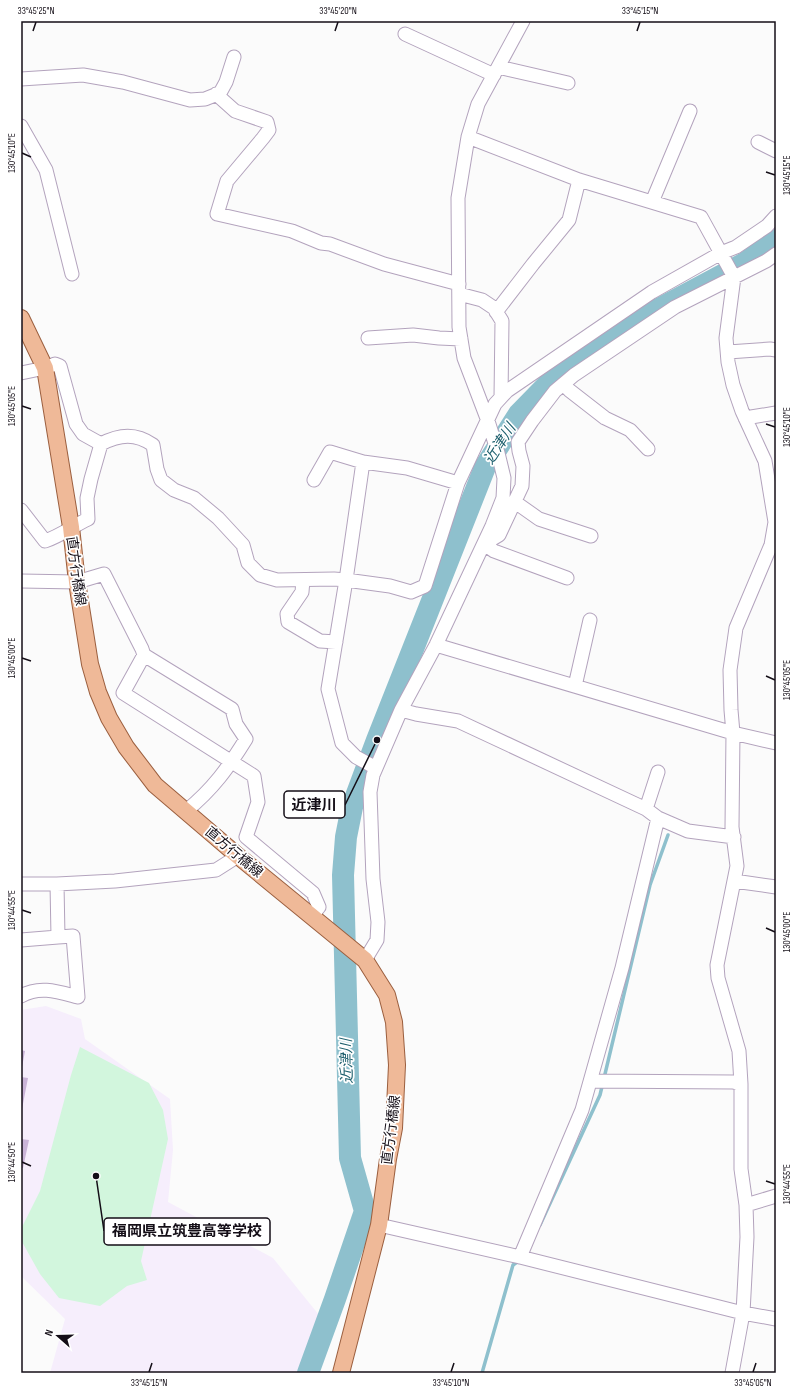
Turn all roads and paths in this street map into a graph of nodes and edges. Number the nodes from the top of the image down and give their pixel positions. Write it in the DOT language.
graph roads {
  1 [pos="522,21"];
  2 [pos="405,34"];
  3 [pos="234,57"];
  4 [pos="496,71"];
  5 [pos="21,79"];
  6 [pos="568,83"];
  7 [pos="216,94"];
  8 [pos="690,111"];
  9 [pos="21,126"];
  10 [pos="468,137"];
  11 [pos="758,142"];
  12 [pos="776,151"];
  13 [pos="579,180"];
  14 [pos="652,202"];
  15 [pos="776,216"];
  16 [pos="776,254"];
  17 [pos="723,256"];
  18 [pos="72,274"];
  19 [pos="734,277"];
  20 [pos="459,289"];
  21 [pos="496,312"];
  22 [pos="21,318"];
  23 [pos="368,338"];
  24 [pos="461,339"];
  25 [pos="776,350"];
  26 [pos="728,352"];
  27 [pos="44,368"];
  28 [pos="21,373"];
  29 [pos="563,384"];
  30 [pos="502,397"];
  31 [pos="776,413"];
  32 [pos="745,418"];
  33 [pos="488,421"];
  34 [pos="102,444"];
  35 [pos="648,449"];
  36 [pos="363,462"];
  37 [pos="314,480"];
  38 [pos="458,483"];
  39 [pos="515,502"];
  40 [pos="21,510"];
  41 [pos="71,527"];
  42 [pos="591,536"];
  43 [pos="774,536"];
  44 [pos="484,544"];
  45 [pos="567,578"];
  46 [pos="304,580"];
  47 [pos="346,580"];
  48 [pos="21,581"];
  49 [pos="77,582"];
  50 [pos="590,620"];
  51 [pos="336,642"];
  52 [pos="436,646"];
  53 [pos="144,655"];
  54 [pos="575,686"];
  55 [pos="401,710"];
  56 [pos="733,732"];
  57 [pos="776,743"];
  58 [pos="231,762"];
  59 [pos="376,768"];
  60 [pos="658,772"];
  61 [pos="646,809"];
  62 [pos="186,811"];
  63 [pos="658,818"];
  64 [pos="734,837"];
  65 [pos="238,856"];
  66 [pos="734,881"];
  67 [pos="21,884"];
  68 [pos="57,884"];
  69 [pos="776,887"];
  70 [pos="312,916"];
  71 [pos="58,937"];
  72 [pos="21,940"];
  73 [pos="365,960"];
  74 [pos="21,996"];
  75 [pos="590,1081"];
  76 [pos="741,1084"];
  77 [pos="776,1196"];
  78 [pos="746,1205"];
  79 [pos="379,1225"];
  80 [pos="520,1257"];
  81 [pos="743,1314"];
  82 [pos="776,1319"];
  83 [pos="341,1373"];
  84 [pos="732,1373"];
  1 -- 4 [label="street"];
  2 -- 4 [label="street"];
  3 -- 7 [label="street"];
  4 -- 6 [label="street"];
  4 -- 10 [label="street"];
  5 -- 7 [label="street"];
  7 -- 20 [label="street"];
  8 -- 14 [label="street"];
  9 -- 18 [label="street"];
  10 -- 13 [label="street"];
  10 -- 20 [label="street"];
  11 -- 12 [label="street"];
  13 -- 14 [label="street"];
  13 -- 21 [label="street"];
  14 -- 17 [label="street"];
  15 -- 17 [label="street"];
  16 -- 19 [label="street"];
  17 -- 19 [label="street"];
  17 -- 30 [label="street"];
  19 -- 26 [label="street"];
  19 -- 29 [label="street"];
  20 -- 21 [label="street"];
  20 -- 24 [label="street"];
  21 -- 30 [label="street"];
  22 -- 27 [label="main road, 直方行橋線"];
  23 -- 24 [label="street"];
  24 -- 33 [label="street"];
  25 -- 26 [label="street"];
  26 -- 32 [label="street"];
  27 -- 28 [label="street"];
  27 -- 34 [label="street"];
  27 -- 41 [label="main road, 直方行橋線"];
  29 -- 35 [label="street"];
  29 -- 39 [label="street"];
  30 -- 33 [label="street"];
  31 -- 32 [label="street"];
  32 -- 43 [label="street"];
  33 -- 38 [label="street"];
  33 -- 44 [label="street"];
  34 -- 41 [label="street"];
  34 -- 46 [label="street"];
  36 -- 37 [label="street"];
  36 -- 38 [label="street"];
  36 -- 47 [label="street"];
  38 -- 47 [label="street"];
  39 -- 42 [label="street"];
  39 -- 44 [label="street"];
  40 -- 41 [label="street"];
  41 -- 49 [label="main road, 直方行橋線"];
  43 -- 56 [label="street"];
  44 -- 45 [label="street"];
  44 -- 52 [label="street"];
  46 -- 47 [label="street"];
  46 -- 51 [label="street"];
  47 -- 51 [label="street"];
  48 -- 49 [label="street"];
  49 -- 53 [label="street"];
  49 -- 62 [label="main road, 直方行橋線"];
  50 -- 54 [label="street"];
  51 -- 59 [label="street"];
  52 -- 54 [label="street"];
  52 -- 55 [label="street"];
  53 -- 58 [label="street"];
  53 -- 58 [label="street"];
  54 -- 56 [label="street"];
  55 -- 59 [label="street"];
  55 -- 61 [label="street"];
  56 -- 57 [label="street"];
  56 -- 64 [label="street"];
  58 -- 62 [label="street"];
  58 -- 70 [label="street"];
  59 -- 73 [label="street"];
  60 -- 61 [label="street"];
  61 -- 63 [label="street"];
  62 -- 65 [label="main road, 直方行橋線"];
  63 -- 64 [label="street"];
  63 -- 75 [label="street"];
  64 -- 66 [label="street"];
  65 -- 68 [label="street"];
  65 -- 70 [label="main road, 直方行橋線"];
  66 -- 69 [label="street"];
  66 -- 76 [label="street"];
  67 -- 68 [label="street"];
  68 -- 71 [label="street"];
  70 -- 73 [label="main road, 直方行橋線"];
  71 -- 72 [label="street"];
  71 -- 74 [label="street"];
  73 -- 79 [label="main road, 直方行橋線"];
  75 -- 76 [label="street"];
  75 -- 80 [label="street"];
  76 -- 78 [label="street"];
  77 -- 78 [label="street"];
  78 -- 81 [label="street"];
  79 -- 80 [label="street"];
  79 -- 83 [label="main road, 直方行橋線"];
  80 -- 81 [label="street"];
  81 -- 82 [label="street"];
  81 -- 84 [label="street"];
}
